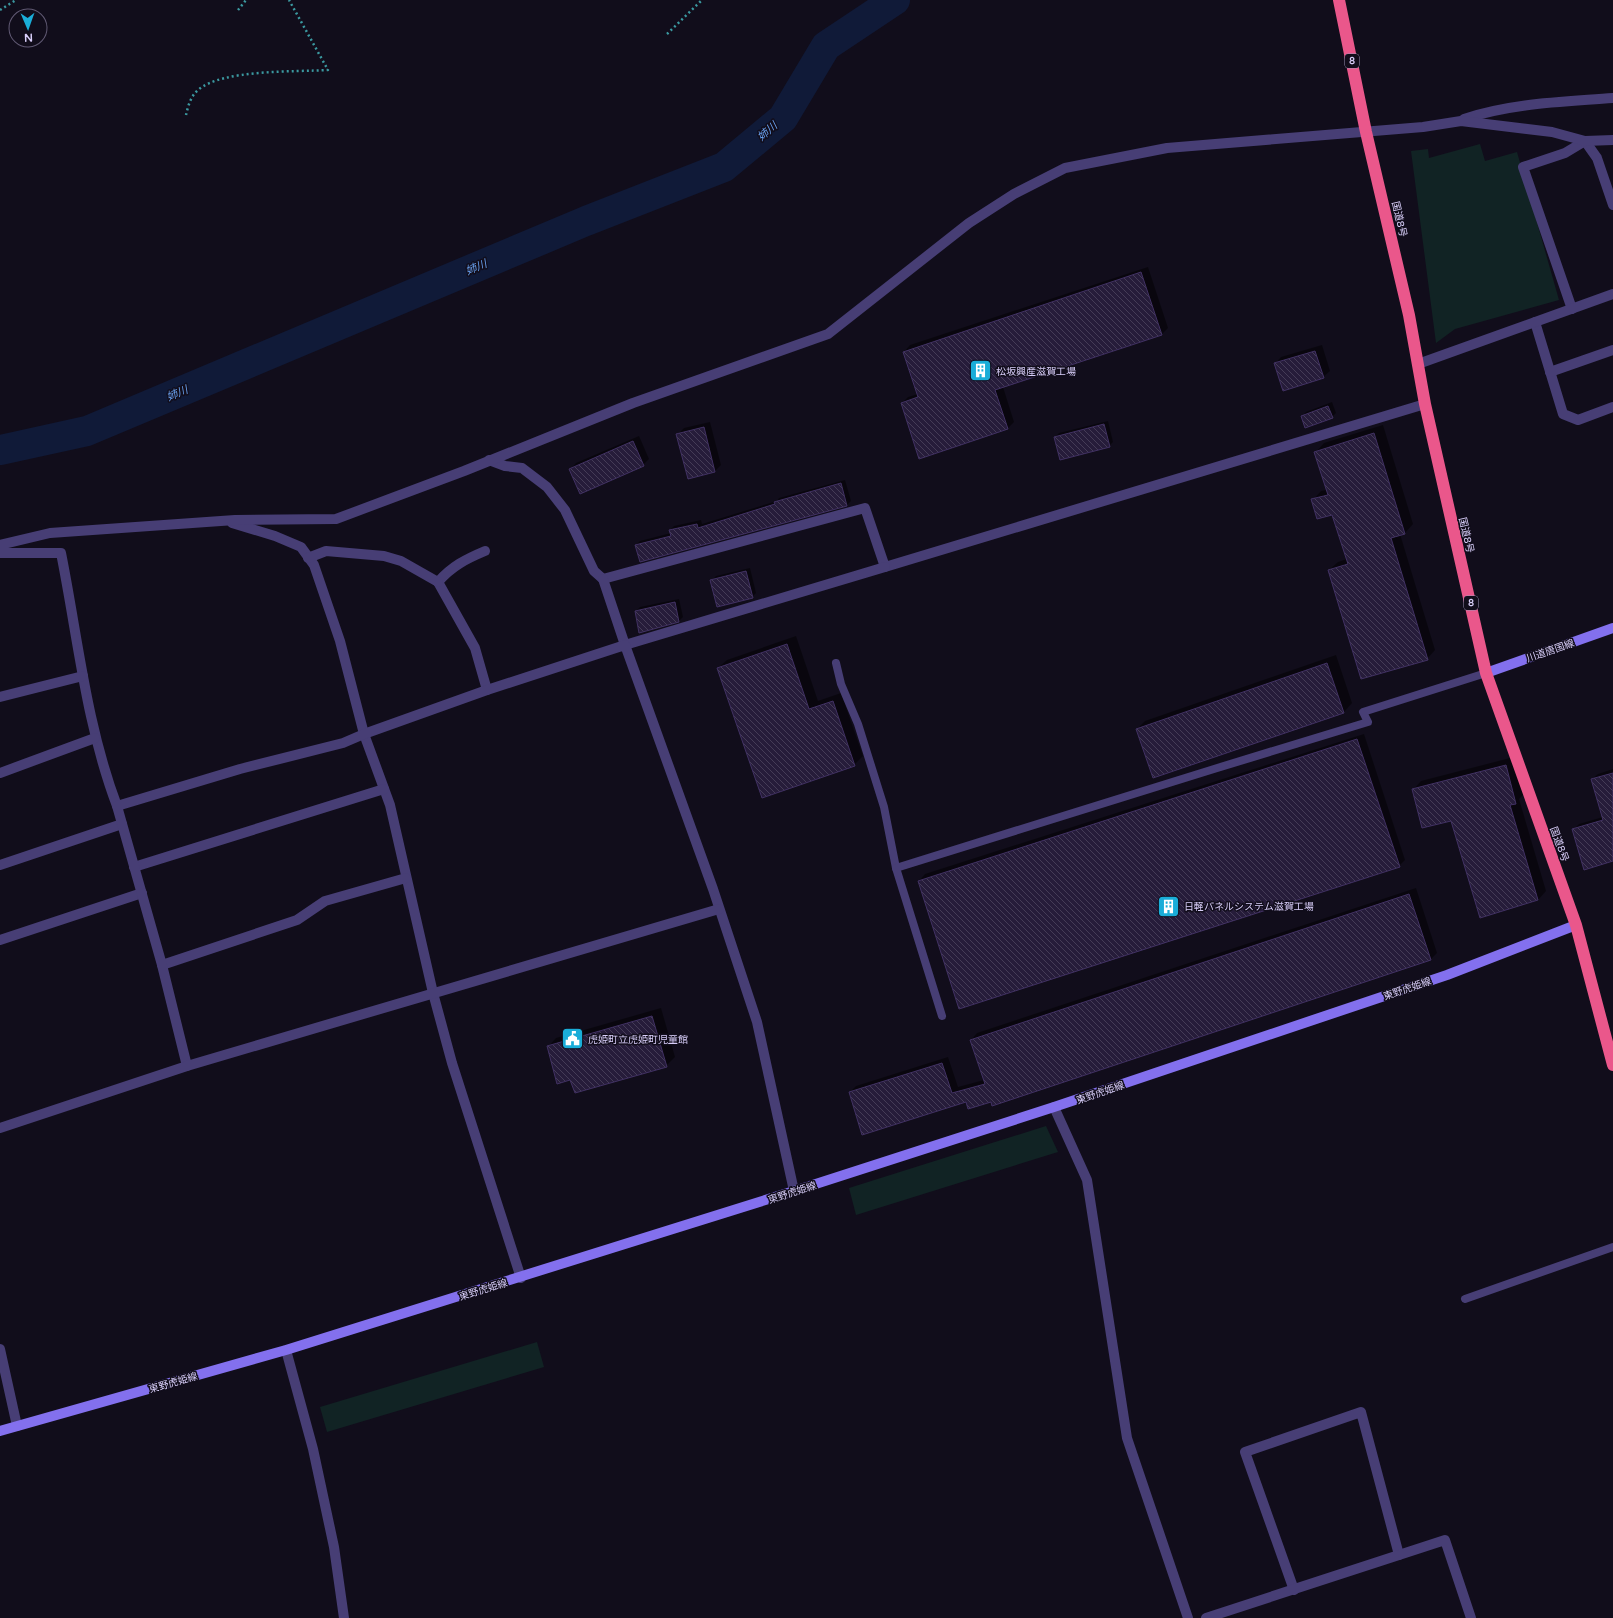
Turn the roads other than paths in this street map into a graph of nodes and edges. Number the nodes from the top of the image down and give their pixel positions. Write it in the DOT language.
graph roads {
  1 [pos="1339,0"];
  2 [pos="1613,98"];
  3 [pos="1460,121"];
  4 [pos="1365,127"];
  5 [pos="1613,140"];
  6 [pos="1585,142"];
  7 [pos="1613,205"];
  8 [pos="1613,294"];
  9 [pos="1572,309"];
  10 [pos="1535,322"];
  11 [pos="1613,350"];
  12 [pos="1418,364"];
  13 [pos="1550,372"];
  14 [pos="1425,404"];
  15 [pos="1613,407"];
  16 [pos="489,460"];
  17 [pos="224,521"];
  18 [pos="0,545"];
  19 [pos="485,551"];
  20 [pos="0,553"];
  21 [pos="308,558"];
  22 [pos="885,567"];
  23 [pos="603,579"];
  24 [pos="438,582"];
  25 [pos="1613,628"];
  26 [pos="625,645"];
  27 [pos="836,663"];
  28 [pos="1486,673"];
  29 [pos="83,676"];
  30 [pos="487,690"];
  31 [pos="0,697"];
  32 [pos="364,734"];
  33 [pos="95,738"];
  34 [pos="0,773"];
  35 [pos="384,789"];
  36 [pos="117,806"];
  37 [pos="122,824"];
  38 [pos="0,865"];
  39 [pos="134,866"];
  40 [pos="896,868"];
  41 [pos="406,878"];
  42 [pos="142,893"];
  43 [pos="719,909"];
  44 [pos="1576,925"];
  45 [pos="0,940"];
  46 [pos="162,966"];
  47 [pos="433,993"];
  48 [pos="942,1016"];
  49 [pos="1613,1065"];
  50 [pos="188,1066"];
  51 [pos="1054,1107"];
  52 [pos="0,1128"];
  53 [pos="794,1191"];
  54 [pos="1613,1247"];
  55 [pos="521,1278"];
  56 [pos="1465,1299"];
  57 [pos="0,1349"];
  58 [pos="286,1350"];
  59 [pos="17,1426"];
  60 [pos="0,1431"];
  61 [pos="1399,1555"];
  62 [pos="1294,1590"];
  63 [pos="344,1618"];
  64 [pos="1188,1618"];
  65 [pos="1206,1618"];
  66 [pos="1471,1618"];
  1 -- 4 [label="highway, 国道8号 / 8"];
  2 -- 3 [label="street"];
  3 -- 4 [label="street"];
  3 -- 6 [label="street"];
  4 -- 12 [label="highway, 国道8号 / 8"];
  4 -- 16 [label="street"];
  5 -- 6 [label="street"];
  6 -- 7 [label="street"];
  6 -- 9 [label="street"];
  8 -- 9 [label="street"];
  9 -- 10 [label="street"];
  10 -- 12 [label="street"];
  10 -- 13 [label="street"];
  11 -- 13 [label="street"];
  12 -- 14 [label="highway, 国道8号 / 8"];
  13 -- 15 [label="street"];
  14 -- 22 [label="street"];
  14 -- 28 [label="highway, 国道8号 / 8"];
  16 -- 17 [label="street"];
  16 -- 23 [label="street"];
  17 -- 18 [label="street"];
  17 -- 21 [label="street"];
  19 -- 24 [label="street"];
  20 -- 29 [label="street"];
  21 -- 24 [label="street"];
  21 -- 32 [label="street"];
  22 -- 23 [label="street"];
  22 -- 26 [label="street"];
  23 -- 26 [label="street"];
  24 -- 30 [label="street"];
  25 -- 28 [label="main road, 川道唐国線"];
  26 -- 30 [label="street"];
  26 -- 43 [label="street"];
  27 -- 40 [label="lane"];
  28 -- 40 [label="lane"];
  28 -- 44 [label="highway, 国道8号 / 8"];
  29 -- 31 [label="street"];
  29 -- 33 [label="street"];
  30 -- 32 [label="street"];
  32 -- 35 [label="street"];
  32 -- 36 [label="street"];
  33 -- 34 [label="street"];
  33 -- 36 [label="street"];
  35 -- 39 [label="street"];
  35 -- 41 [label="street"];
  36 -- 37 [label="street"];
  37 -- 38 [label="street"];
  37 -- 39 [label="street"];
  39 -- 42 [label="street"];
  40 -- 48 [label="lane"];
  41 -- 46 [label="street"];
  41 -- 47 [label="street"];
  42 -- 45 [label="street"];
  42 -- 46 [label="street"];
  43 -- 47 [label="street"];
  43 -- 53 [label="street"];
  44 -- 49 [label="highway, 国道8号 / 8"];
  44 -- 51 [label="main road, 東野虎姫線"];
  46 -- 50 [label="street"];
  47 -- 50 [label="street"];
  47 -- 55 [label="street"];
  50 -- 52 [label="street"];
  51 -- 53 [label="main road, 東野虎姫線"];
  51 -- 64 [label="street"];
  53 -- 55 [label="main road, 東野虎姫線"];
  54 -- 56 [label="lane"];
  55 -- 58 [label="main road, 東野虎姫線"];
  57 -- 59 [label="street"];
  58 -- 59 [label="main road, 東野虎姫線"];
  58 -- 63 [label="street"];
  59 -- 60 [label="main road, 東野虎姫線"];
  61 -- 62 [label="street"];
  61 -- 62 [label="street"];
  61 -- 66 [label="street"];
  62 -- 65 [label="street"];
}
